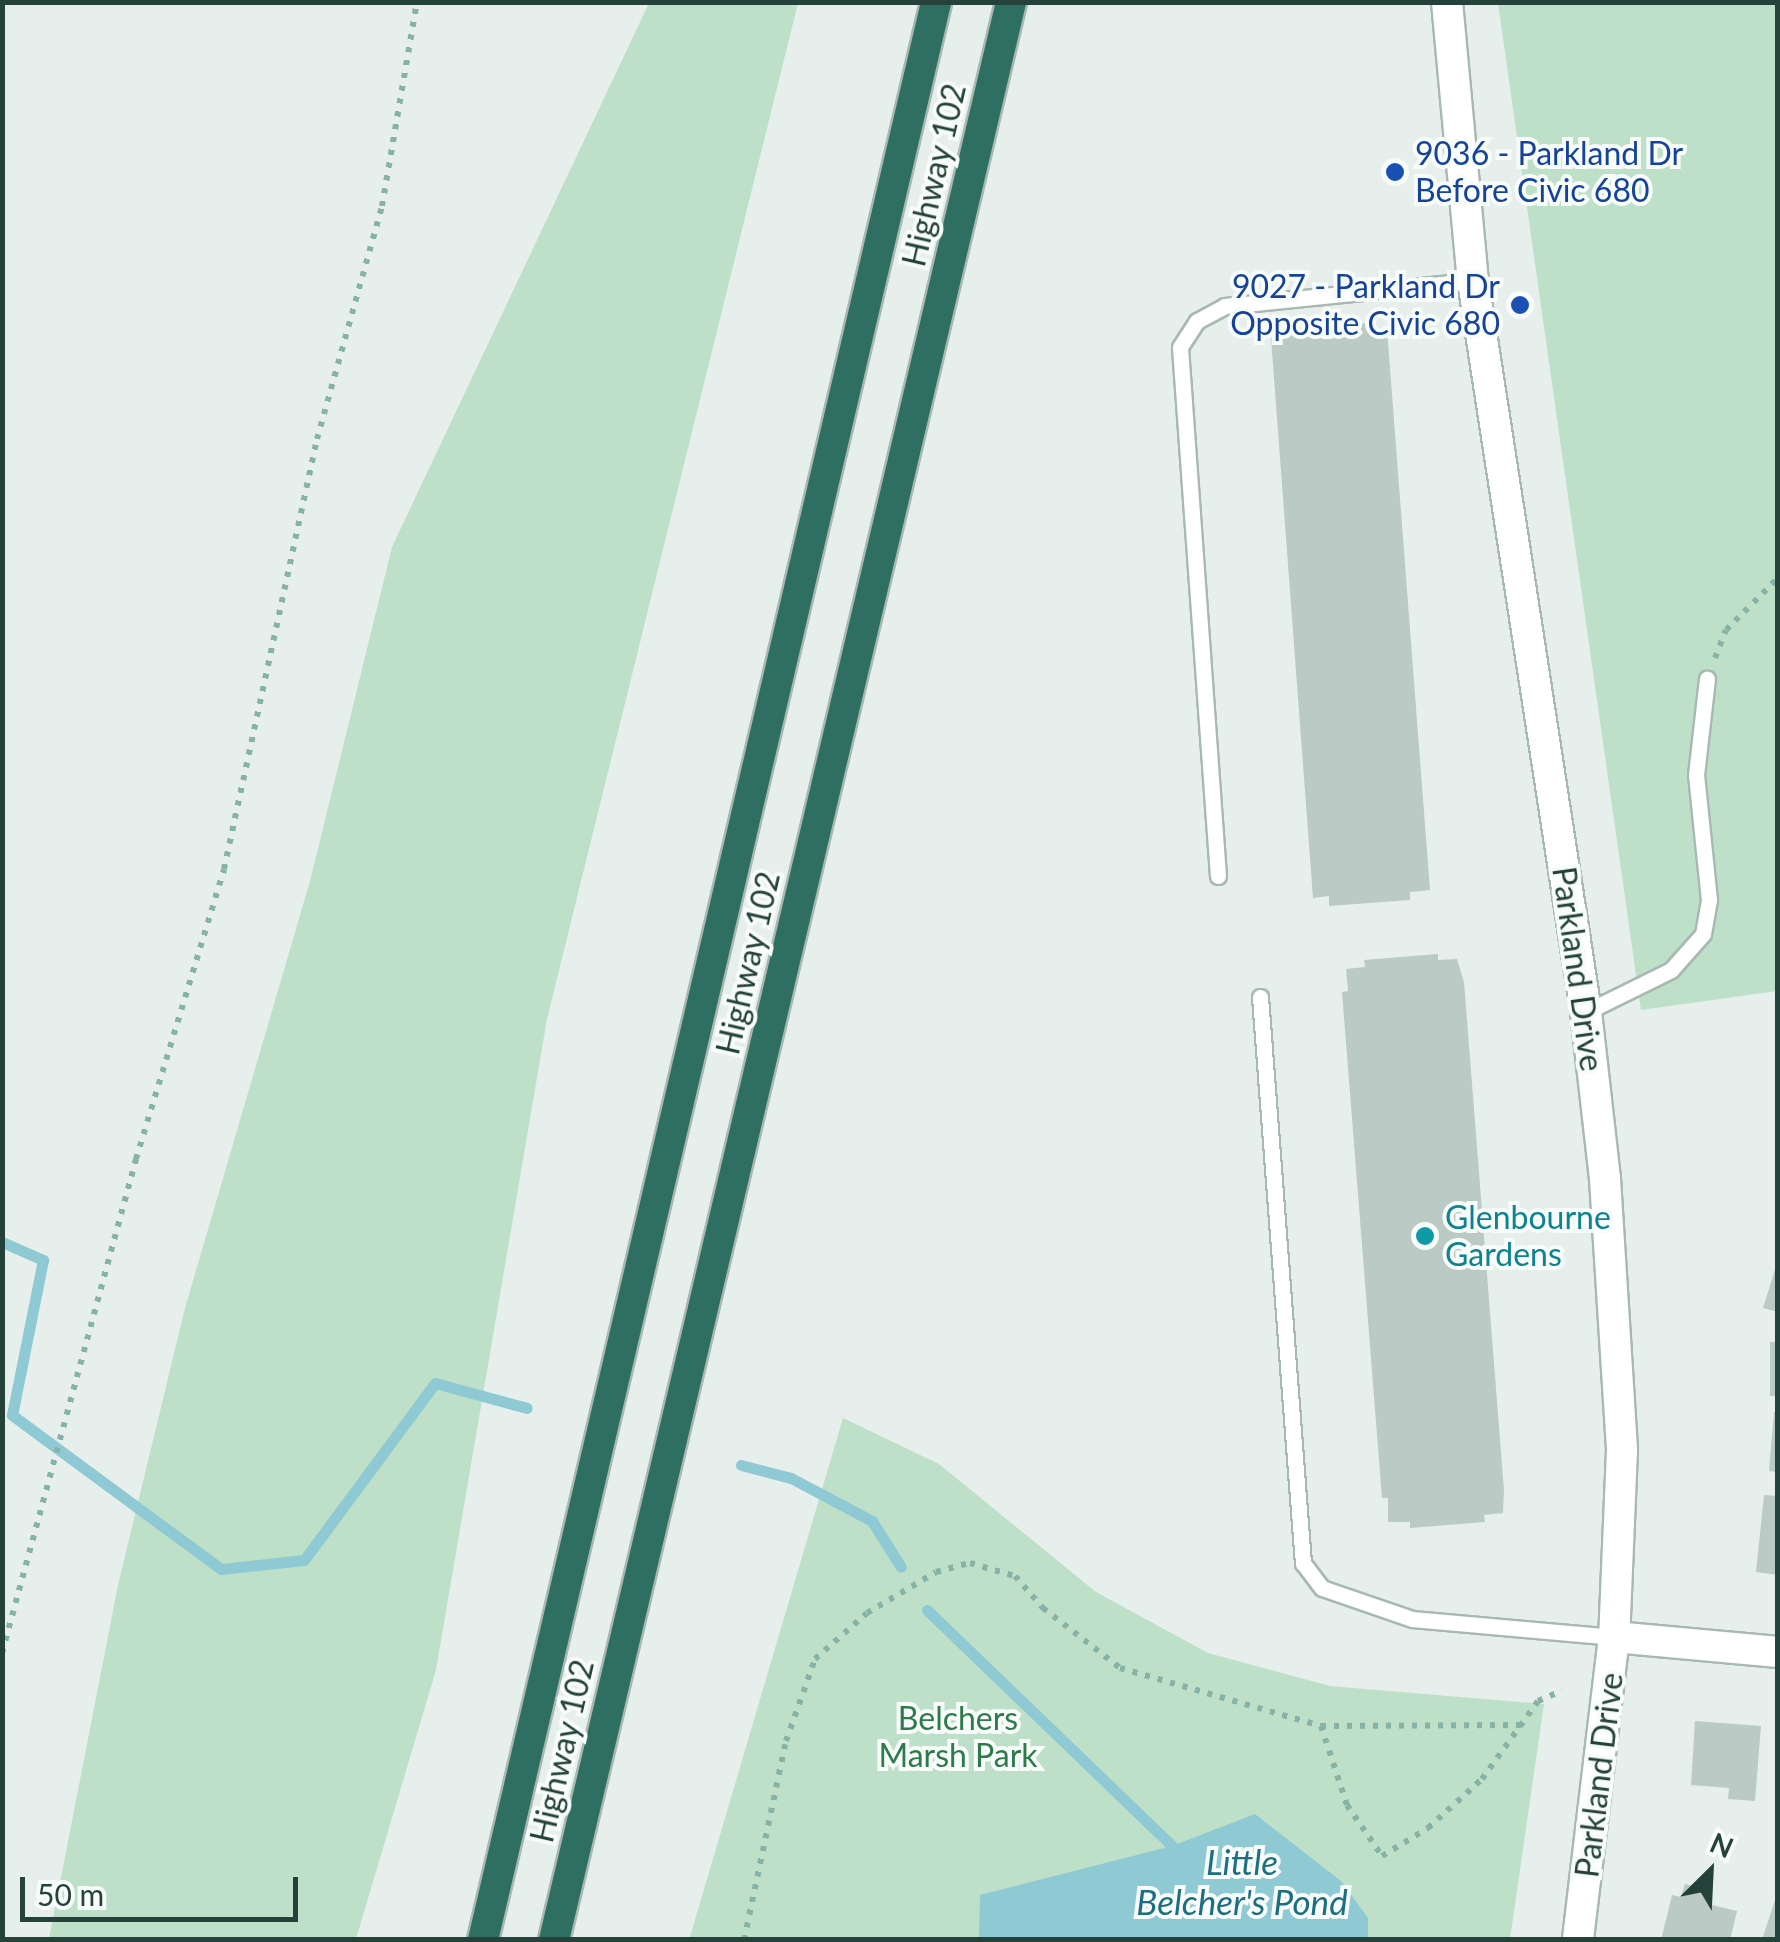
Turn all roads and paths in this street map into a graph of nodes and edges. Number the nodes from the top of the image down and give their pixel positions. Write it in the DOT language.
graph roads {
  1 [pos="417,2"];
  2 [pos="936,2"];
  3 [pos="1011,2"];
  4 [pos="1448,2"];
  5 [pos="1473,281"];
  6 [pos="1778,578"];
  7 [pos="1707,680"];
  8 [pos="1218,876"];
  9 [pos="1260,997"];
  10 [pos="1586,1012"];
  11 [pos="1614,1637"];
  12 [pos="1778,1652"];
  13 [pos="2,1653"];
  14 [pos="1562,1692"];
  15 [pos="1522,1724"];
  16 [pos="1320,1726"];
  17 [pos="482,1940"];
  18 [pos="554,1940"];
  19 [pos="744,1940"];
  20 [pos="1578,1940"];
  1 -- 13 [label="path"];
  2 -- 17 [label="highway, Highway 102"];
  3 -- 18 [label="highway, Highway 102"];
  4 -- 5 [label="street, Parkland Drive"];
  5 -- 8 [label="lane"];
  5 -- 10 [label="street, Parkland Drive"];
  6 -- 7 [label="path"];
  7 -- 10 [label="lane"];
  9 -- 11 [label="lane"];
  10 -- 11 [label="street, Parkland Drive"];
  11 -- 12 [label="street"];
  11 -- 20 [label="street, Parkland Drive"];
  14 -- 15 [label="path"];
  15 -- 16 [label="path"];
  15 -- 16 [label="path"];
  16 -- 19 [label="path"];
}
